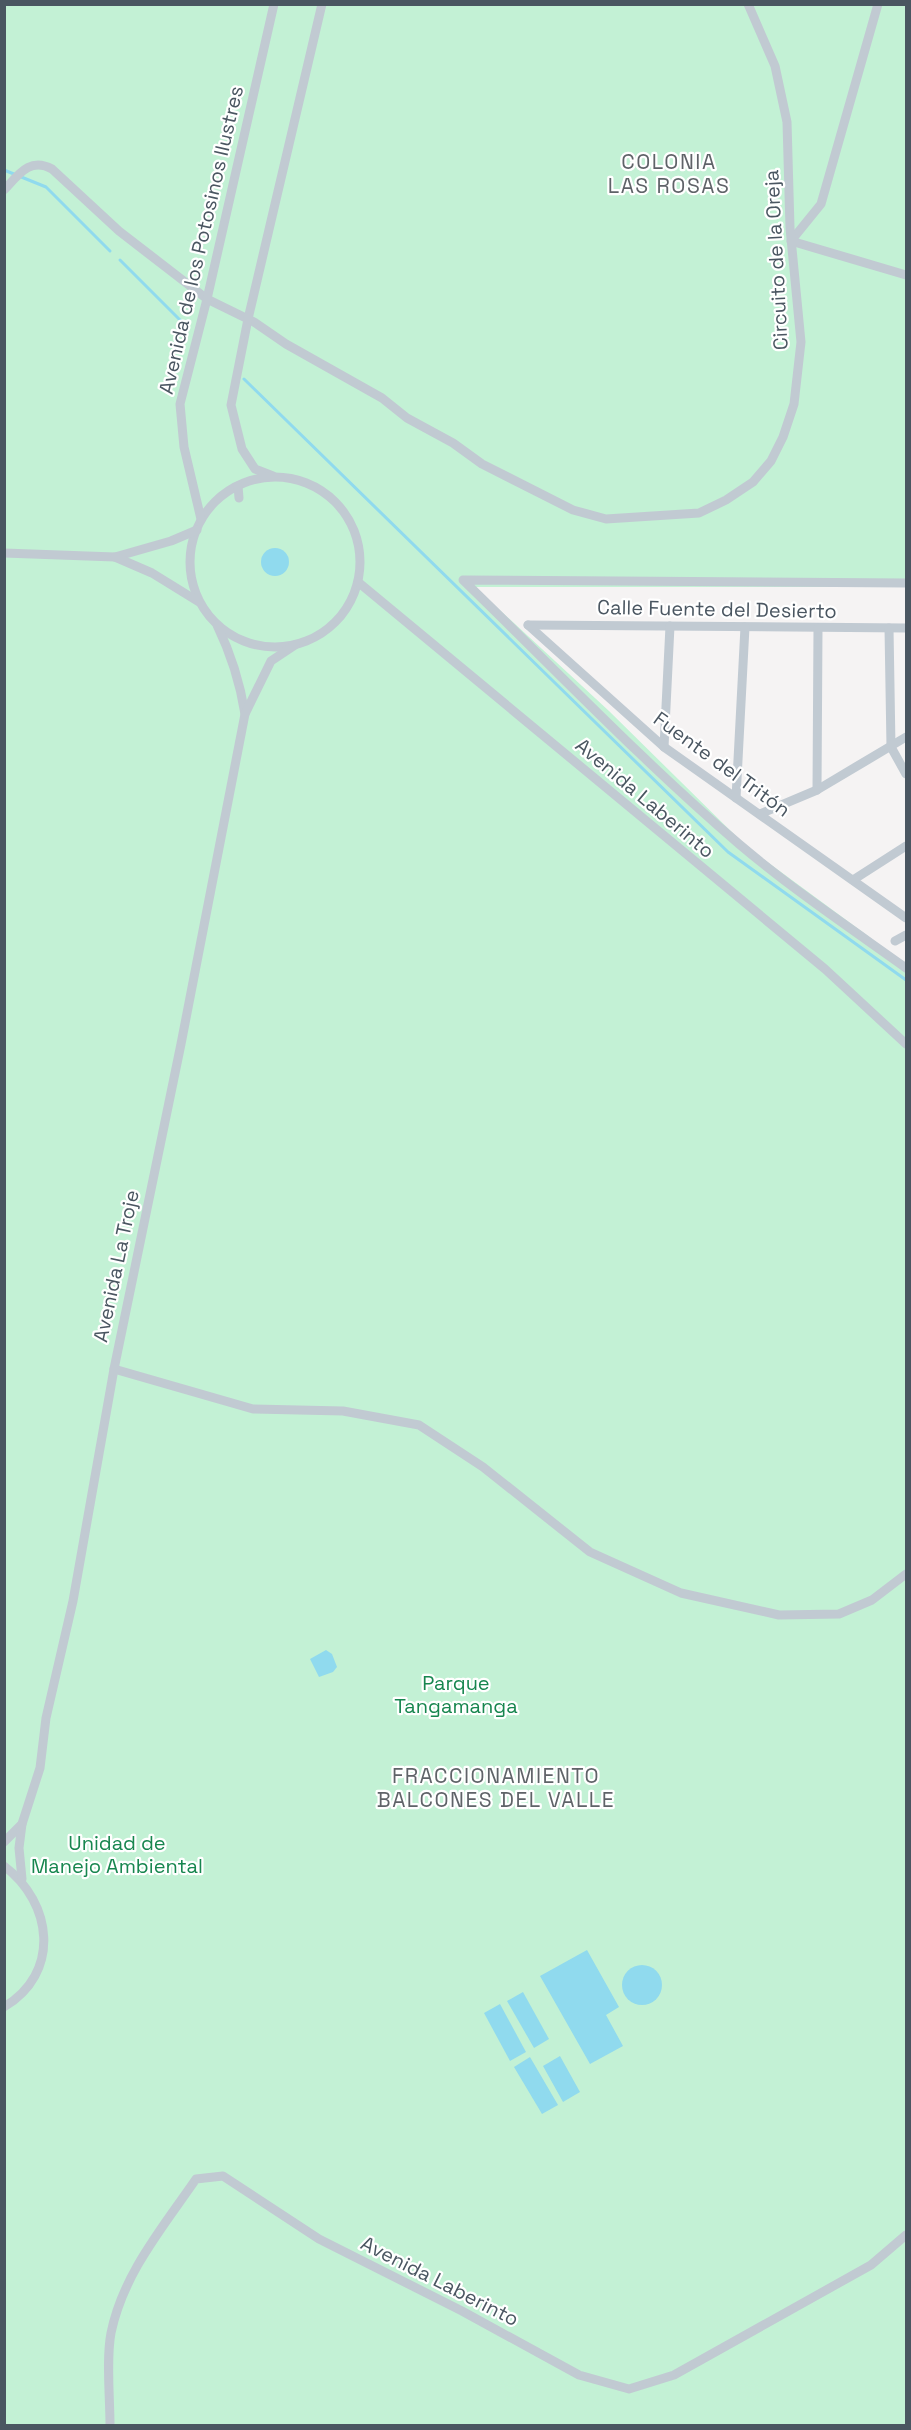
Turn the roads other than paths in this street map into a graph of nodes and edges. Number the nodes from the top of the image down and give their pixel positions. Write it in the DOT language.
graph roads {
  1 [pos="274,4"];
  2 [pos="322,4"];
  3 [pos="748,4"];
  4 [pos="878,4"];
  5 [pos="4,190"];
  6 [pos="791,241"];
  7 [pos="906,275"];
  8 [pos="207,299"];
  9 [pos="248,320"];
  10 [pos="273,476"];
  11 [pos="238,486"];
  12 [pos="239,498"];
  13 [pos="201,519"];
  14 [pos="197,530"];
  15 [pos="4,553"];
  16 [pos="115,557"];
  17 [pos="358,582"];
  18 [pos="906,583"];
  19 [pos="199,602"];
  20 [pos="217,625"];
  21 [pos="528,625"];
  22 [pos="670,626"];
  23 [pos="745,627"];
  24 [pos="818,627"];
  25 [pos="889,628"];
  26 [pos="906,628"];
  27 [pos="295,645"];
  28 [pos="245,714"];
  29 [pos="906,737"];
  30 [pos="664,747"];
  31 [pos="891,747"];
  32 [pos="906,774"];
  33 [pos="817,790"];
  34 [pos="736,798"];
  35 [pos="760,814"];
  36 [pos="906,846"];
  37 [pos="853,880"];
  38 [pos="906,918"];
  39 [pos="906,935"];
  40 [pos="895,941"];
  41 [pos="906,968"];
  42 [pos="906,1044"];
  43 [pos="114,1369"];
  44 [pos="906,1574"];
  45 [pos="22,1824"];
  46 [pos="4,1842"];
  47 [pos="4,1866"];
  48 [pos="22,1879"];
  49 [pos="4,2007"];
  50 [pos="906,2235"];
  51 [pos="110,2426"];
  1 -- 8 [label="street, Avenida de los Potosinos Ilustres"];
  2 -- 9 [label="street"];
  3 -- 6 [label="street, Circuito de la Oreja"];
  4 -- 6 [label="street"];
  5 -- 8 [label="street, Circuito de la Oreja"];
  6 -- 7 [label="street"];
  6 -- 9 [label="street, Circuito de la Oreja"];
  8 -- 9 [label="street, Circuito de la Oreja"];
  8 -- 13 [label="street, Avenida de los Potosinos Ilustres"];
  9 -- 10 [label="street"];
  10 -- 11 [label="street"];
  10 -- 17 [label="street"];
  11 -- 12 [label="street"];
  11 -- 13 [label="street"];
  13 -- 14 [label="street"];
  14 -- 16 [label="street"];
  14 -- 19 [label="street"];
  15 -- 16 [label="street"];
  16 -- 19 [label="street"];
  17 -- 27 [label="street"];
  17 -- 42 [label="street, Avenida Laberinto"];
  18 -- 41 [label="street"];
  19 -- 20 [label="street"];
  20 -- 27 [label="street"];
  20 -- 28 [label="street, Avenida La Troje"];
  21 -- 22 [label="street, Calle Fuente del Desierto"];
  21 -- 30 [label="street, Fuente del Tritón"];
  22 -- 23 [label="street, Calle Fuente del Desierto"];
  22 -- 30 [label="street"];
  23 -- 24 [label="street, Calle Fuente del Desierto"];
  23 -- 34 [label="street"];
  24 -- 25 [label="street, Calle Fuente del Desierto"];
  24 -- 33 [label="street"];
  25 -- 26 [label="street, Calle Fuente del Desierto"];
  25 -- 31 [label="street"];
  27 -- 28 [label="street, Avenida La Troje"];
  28 -- 43 [label="street, Avenida La Troje"];
  29 -- 31 [label="street"];
  30 -- 34 [label="street, Fuente del Tritón"];
  31 -- 32 [label="street"];
  31 -- 33 [label="street"];
  33 -- 35 [label="street"];
  34 -- 35 [label="street, Fuente del Tritón"];
  35 -- 37 [label="street, Fuente del Tritón"];
  36 -- 37 [label="street"];
  37 -- 38 [label="street, Fuente del Tritón"];
  39 -- 40 [label="street"];
  43 -- 44 [label="street"];
  43 -- 45 [label="street, Avenida La Troje"];
  45 -- 46 [label="street, Avenida La Troje"];
  45 -- 48 [label="street, Avenida La Troje"];
  47 -- 48 [label="street"];
  48 -- 49 [label="street"];
  50 -- 51 [label="street, Avenida Laberinto"];
}
